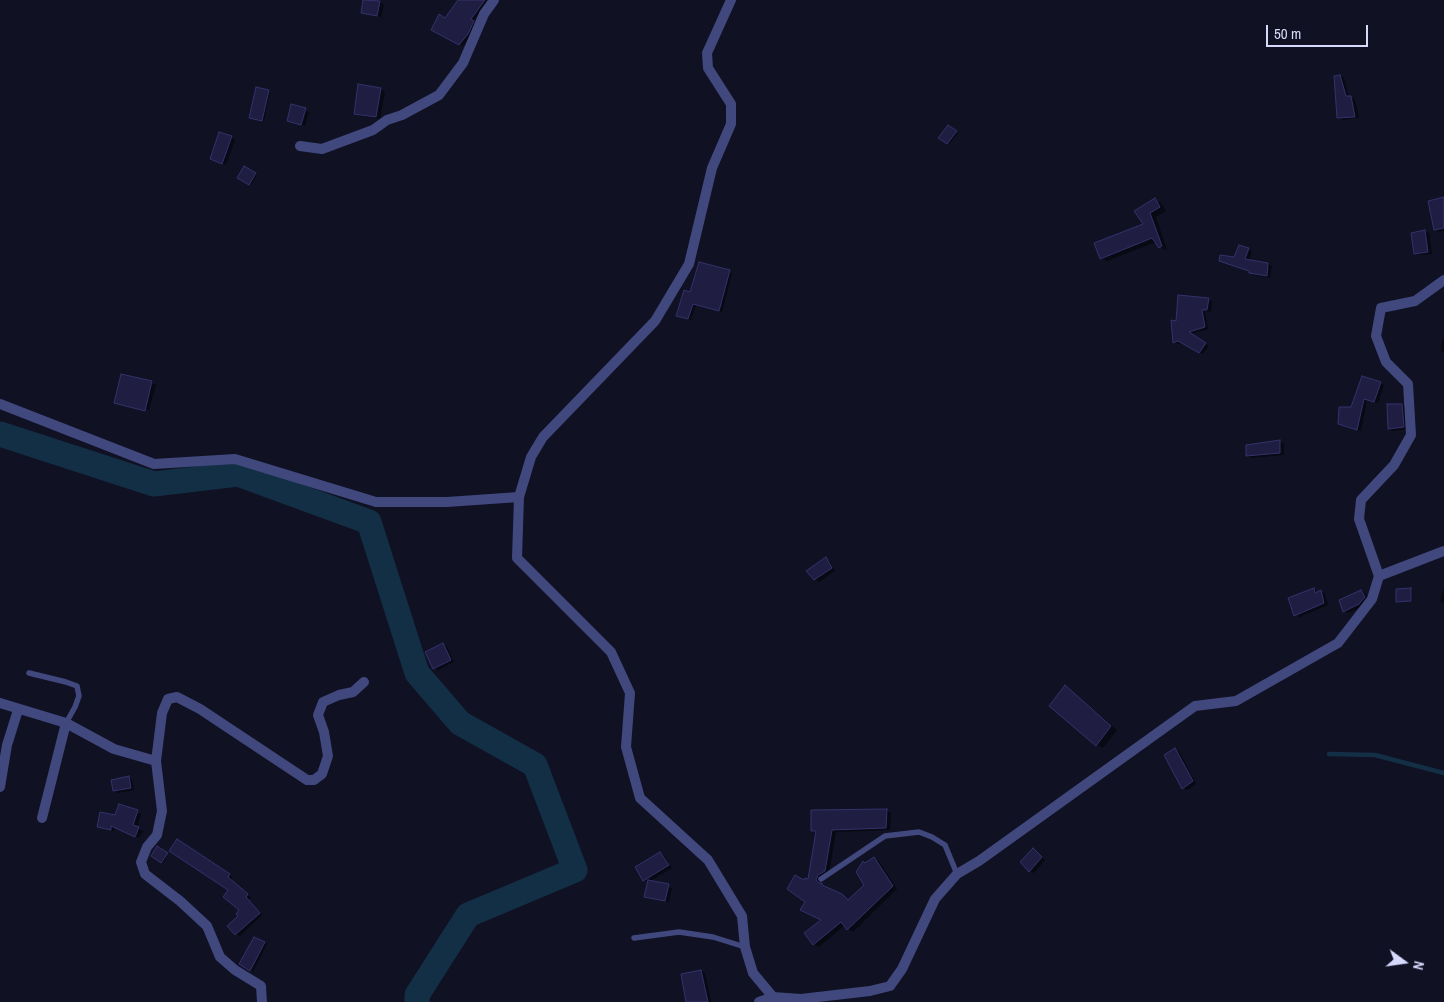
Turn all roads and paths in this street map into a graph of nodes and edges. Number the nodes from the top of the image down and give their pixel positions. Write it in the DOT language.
graph roads {
  1 [pos="494,0"];
  2 [pos="731,0"];
  3 [pos="300,146"];
  4 [pos="1444,280"];
  5 [pos="0,404"];
  6 [pos="519,497"];
  7 [pos="1444,551"];
  8 [pos="1379,576"];
  9 [pos="29,673"];
  10 [pos="364,682"];
  11 [pos="0,703"];
  12 [pos="18,710"];
  13 [pos="66,723"];
  14 [pos="156,761"];
  15 [pos="0,787"];
  16 [pos="42,818"];
  17 [pos="957,874"];
  18 [pos="821,879"];
  19 [pos="634,938"];
  20 [pos="745,947"];
  21 [pos="773,997"];
  22 [pos="262,1002"];
  23 [pos="760,1002"];
  1 -- 3 [label="street"];
  2 -- 6 [label="street"];
  4 -- 8 [label="street"];
  5 -- 6 [label="street"];
  6 -- 20 [label="street"];
  7 -- 8 [label="street"];
  8 -- 17 [label="street"];
  9 -- 13 [label="lane"];
  10 -- 14 [label="street"];
  11 -- 12 [label="street"];
  12 -- 13 [label="street"];
  12 -- 15 [label="street"];
  13 -- 14 [label="street"];
  13 -- 16 [label="street"];
  14 -- 22 [label="street"];
  17 -- 18 [label="lane"];
  17 -- 21 [label="street"];
  19 -- 20 [label="lane"];
  20 -- 21 [label="street"];
  21 -- 23 [label="street"];
}
